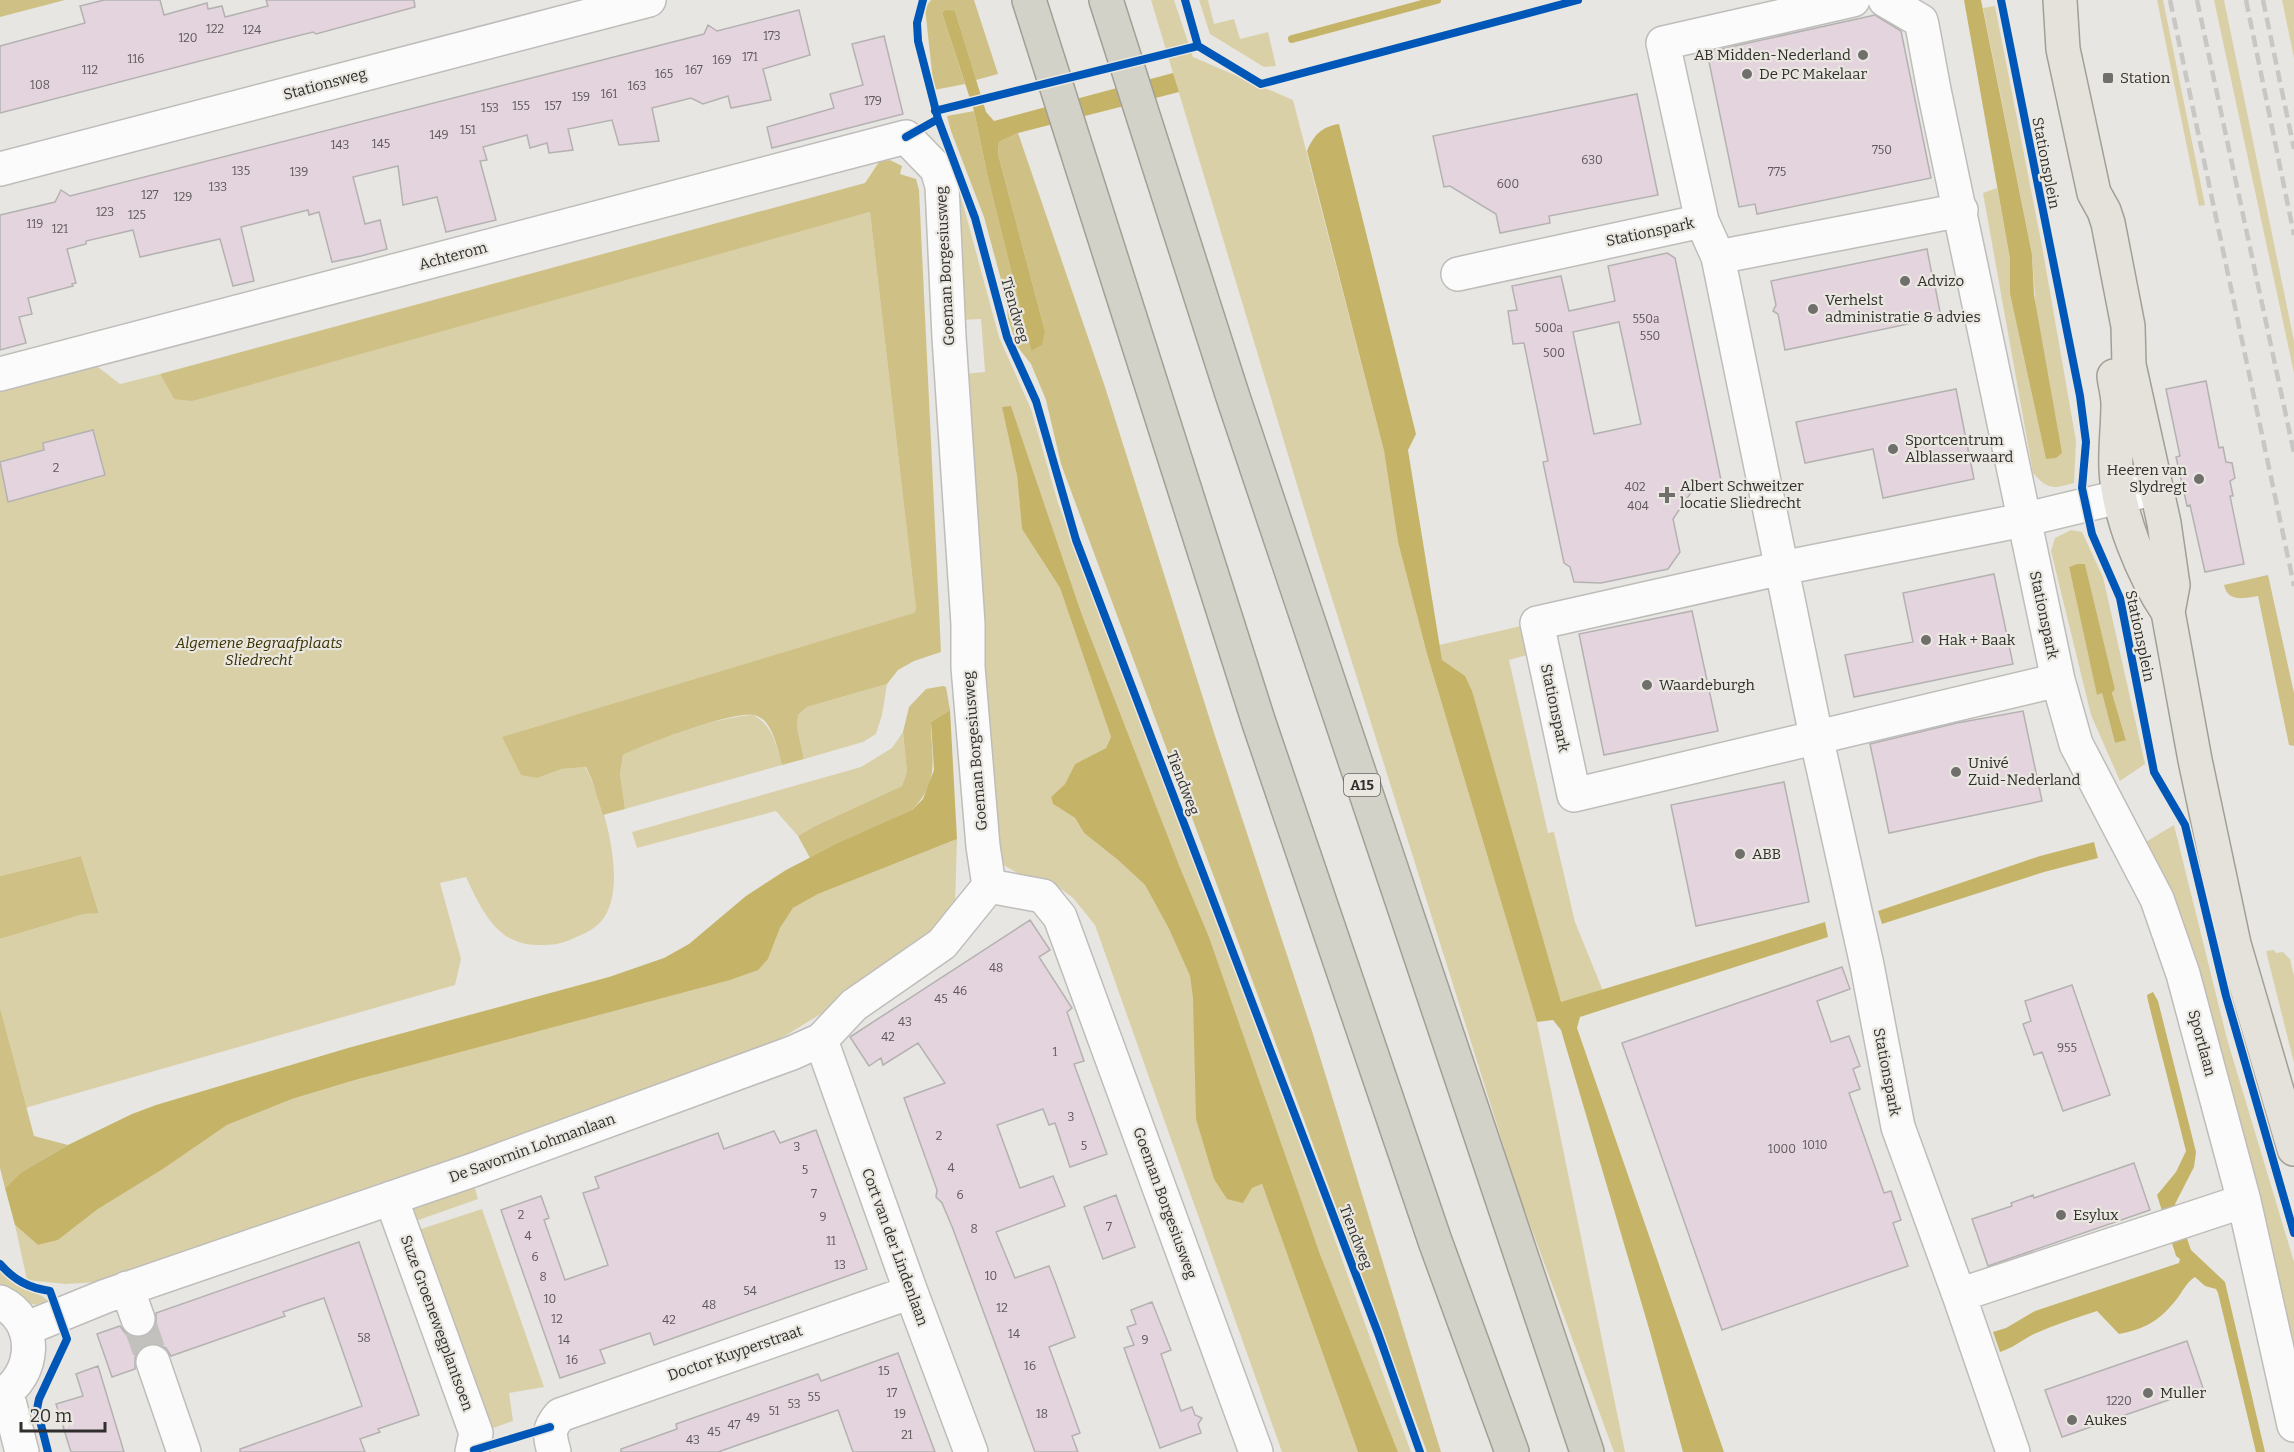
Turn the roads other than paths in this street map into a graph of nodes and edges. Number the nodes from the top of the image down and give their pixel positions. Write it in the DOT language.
graph roads {
  1 [pos="649,0"];
  2 [pos="1029,0"];
  3 [pos="1106,0"];
  4 [pos="1853,0"];
  5 [pos="1885,0"];
  6 [pos="2038,0"];
  7 [pos="2060,0"];
  8 [pos="2063,49"];
  9 [pos="906,137"];
  10 [pos="0,169"];
  11 [pos="2094,194"];
  12 [pos="1960,210"];
  13 [pos="1702,221"];
  14 [pos="1718,257"];
  15 [pos="1458,274"];
  16 [pos="0,374"];
  17 [pos="2156,488"];
  18 [pos="2120,496"];
  19 [pos="2024,520"];
  20 [pos="1782,568"];
  21 [pos="2168,612"];
  22 [pos="2058,680"];
  23 [pos="1816,736"];
  24 [pos="989,886"];
  25 [pos="821,1040"];
  26 [pos="2294,1149"];
  27 [pos="391,1198"];
  28 [pos="2244,1201"];
  29 [pos="128,1288"];
  30 [pos="911,1292"];
  31 [pos="1959,1295"];
  32 [pos="0,1302"];
  33 [pos="138,1319"];
  34 [pos="25,1329"];
  35 [pos="153,1362"];
  36 [pos="3,1394"];
  37 [pos="2294,1425"];
  38 [pos="473,1451"];
  39 [pos="22,1452"];
  40 [pos="184,1452"];
  41 [pos="554,1452"];
  42 [pos="971,1452"];
  43 [pos="1256,1452"];
  44 [pos="1512,1452"];
  45 [pos="1587,1452"];
  46 [pos="2013,1452"];
  1 -- 10 [label="street, Stationsweg"];
  2 -- 44 [label="highway"];
  3 -- 45 [label="highway, A15"];
  4 -- 13 [label="street, Stationspark"];
  5 -- 12 [label="street, Stationspark"];
  6 -- 8 [label="main road, Stationsplein"];
  7 -- 8 [label="main road, Stationsplein"];
  8 -- 11 [label="main road, Stationsplein"];
  9 -- 16 [label="street, Achterom"];
  9 -- 24 [label="street, Goeman Borgesiusweg"];
  11 -- 17 [label="main road, Stationsplein"];
  11 -- 18 [label="main road, Stationsplein"];
  12 -- 14 [label="street"];
  12 -- 19 [label="street, Stationspark"];
  13 -- 14 [label="street, Stationspark"];
  13 -- 15 [label="street, Stationspark"];
  14 -- 20 [label="street, Stationspark"];
  17 -- 18 [label="street, Stationspark"];
  17 -- 21 [label="main road, Stationsplein"];
  18 -- 19 [label="street, Stationspark"];
  18 -- 21 [label="main road, Stationsplein"];
  19 -- 20 [label="street, Stationspark"];
  19 -- 22 [label="street, Stationspark"];
  20 -- 23 [label="street, Stationspark"];
  20 -- 23 [label="street, Stationspark"];
  21 -- 26 [label="main road, Stationsplein"];
  22 -- 23 [label="street, Stationspark"];
  22 -- 28 [label="street, Sportlaan"];
  23 -- 31 [label="street, Stationspark"];
  24 -- 25 [label="street, De Savornin Lohmanlaan"];
  24 -- 43 [label="street, Goeman Borgesiusweg"];
  25 -- 27 [label="street, De Savornin Lohmanlaan"];
  25 -- 30 [label="street, Cort van der Lindenlaan"];
  27 -- 29 [label="street, De Savornin Lohmanlaan"];
  27 -- 38 [label="street, Suze Groenewegplantsoen"];
  28 -- 31 [label="street"];
  28 -- 37 [label="street, Sportlaan"];
  29 -- 33 [label="street"];
  29 -- 34 [label="street, De Savornin Lohmanlaan"];
  30 -- 41 [label="street, Doctor Kuyperstraat"];
  30 -- 42 [label="street, Cort van der Lindenlaan"];
  31 -- 46 [label="street, Stationspark"];
  32 -- 34 [label="street"];
  34 -- 36 [label="street"];
  35 -- 40 [label="street"];
  36 -- 39 [label="street"];
}
